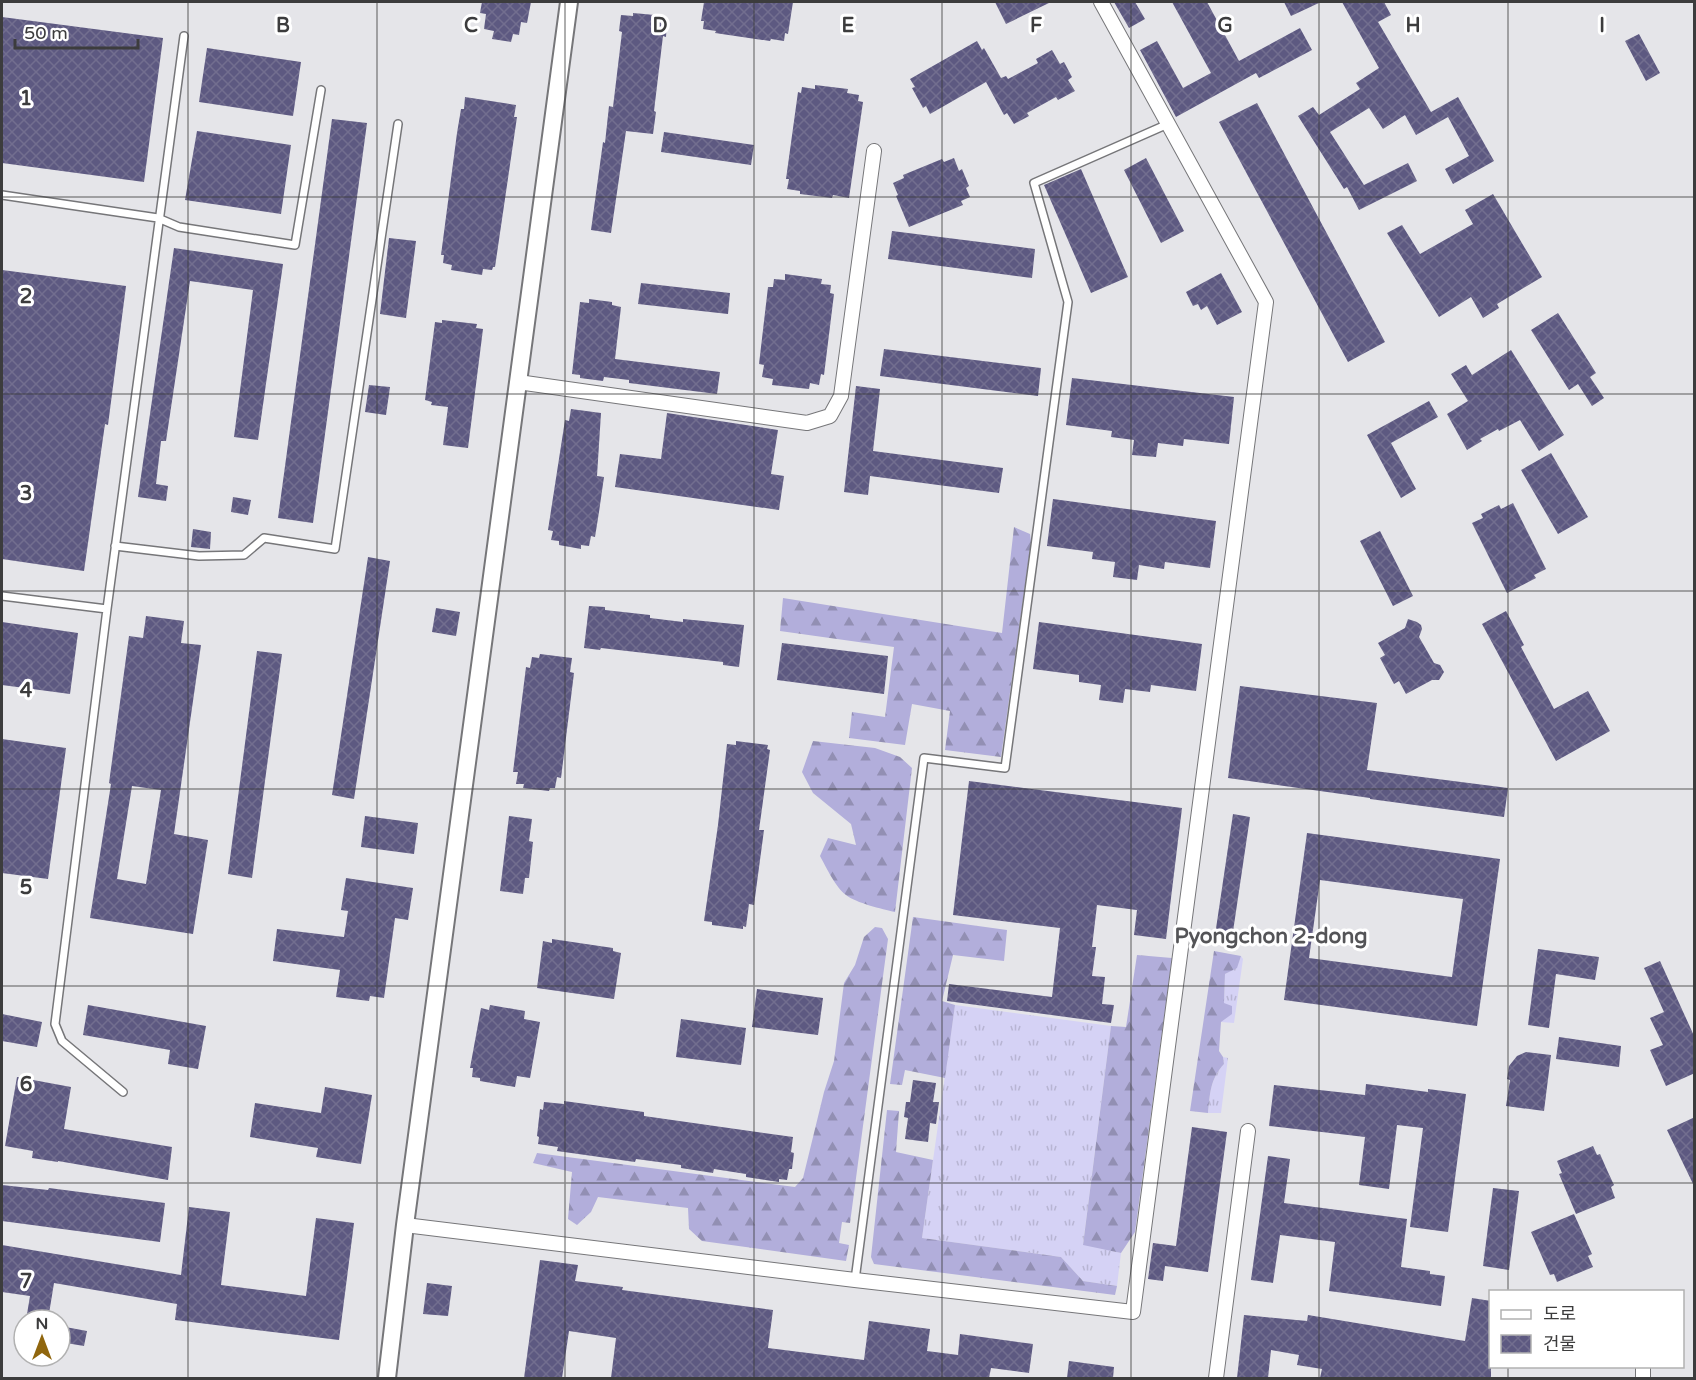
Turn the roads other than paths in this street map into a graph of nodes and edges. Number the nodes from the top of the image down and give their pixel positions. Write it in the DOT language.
graph roads {
  1 [pos="569,2"];
  2 [pos="1101,2"];
  3 [pos="184,36"];
  4 [pos="321,90"];
  5 [pos="398,124"];
  6 [pos="1168,124"];
  7 [pos="874,151"];
  8 [pos="2,195"];
  9 [pos="158,218"];
  10 [pos="518,382"];
  11 [pos="115,546"];
  12 [pos="2,596"];
  13 [pos="107,609"];
  14 [pos="123,1092"];
  15 [pos="1248,1131"];
  16 [pos="405,1225"];
  17 [pos="855,1280"];
  18 [pos="387,1378"];
  19 [pos="1216,1378"];
  1 -- 10 [label="street"];
  2 -- 6 [label="street"];
  3 -- 9 [label="lane"];
  4 -- 9 [label="lane"];
  5 -- 11 [label="lane"];
  6 -- 17 [label="lane"];
  6 -- 17 [label="street"];
  7 -- 10 [label="street"];
  8 -- 9 [label="lane"];
  9 -- 11 [label="lane"];
  10 -- 16 [label="street"];
  11 -- 13 [label="lane"];
  12 -- 13 [label="lane"];
  13 -- 14 [label="lane"];
  15 -- 19 [label="street"];
  16 -- 17 [label="street"];
  16 -- 18 [label="street"];
}
